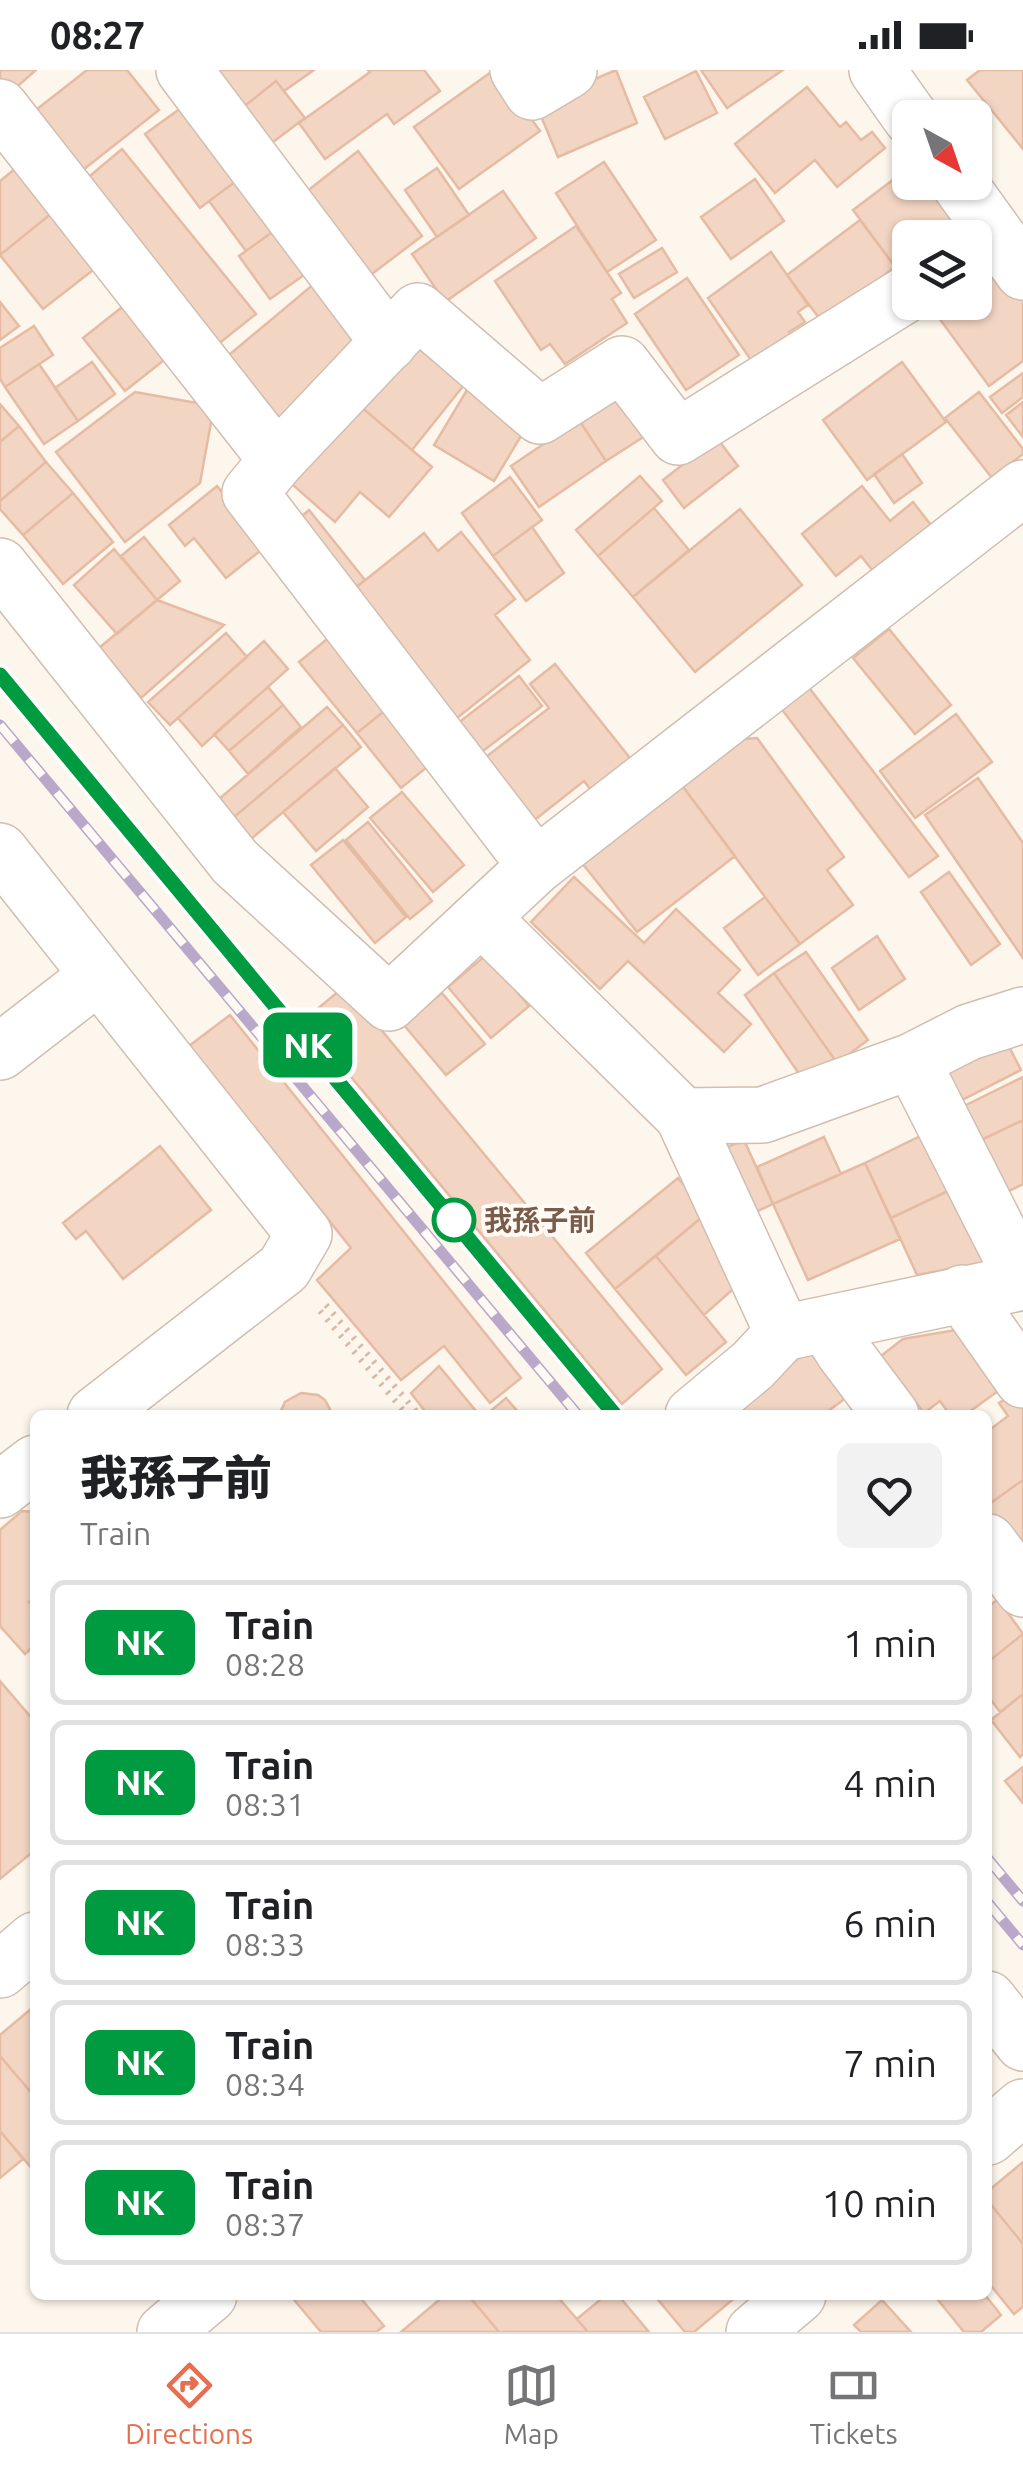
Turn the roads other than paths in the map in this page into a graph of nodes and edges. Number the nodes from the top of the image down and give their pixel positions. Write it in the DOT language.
graph roads {
  1 [pos="184,70"];
  2 [pos="518,70"];
  3 [pos="569,70"];
  4 [pos="0,107"];
  5 [pos="968,200"];
  6 [pos="999,253"];
  7 [pos="892,303"];
  8 [pos="389,343"];
  9 [pos="277,460"];
  10 [pos="1023,488"];
  11 [pos="0,566"];
  12 [pos="0,851"];
  13 [pos="536,866"];
  14 [pos="481,917"];
  15 [pos="98,976"];
  16 [pos="1023,1015"];
  17 [pos="0,1052"];
  18 [pos="912,1061"];
  19 [pos="683,1116"];
  20 [pos="1023,1281"];
  21 [pos="962,1293"];
  22 [pos="804,1328"];
  23 [pos="1023,1380"];
  24 [pos="117,1409"];
  25 [pos="699,1410"];
  26 [pos="887,1410"];
  27 [pos="30,1467"];
  28 [pos="0,1490"];
  29 [pos="992,1547"];
  30 [pos="1023,1589"];
  31 [pos="30,1944"];
  32 [pos="0,1970"];
  33 [pos="992,2004"];
  34 [pos="1023,2042"];
  35 [pos="1023,2107"];
  36 [pos="992,2134"];
  37 [pos="203,2300"];
  38 [pos="792,2300"];
  39 [pos="165,2332"];
  40 [pos="754,2332"];
  1 -- 8 [label="street"];
  2 -- 3 [label="street"];
  4 -- 9 [label="street"];
  5 -- 6 [label="street"];
  7 -- 8 [label="street"];
  8 -- 9 [label="street"];
  9 -- 13 [label="street"];
  10 -- 13 [label="street"];
  11 -- 14 [label="street"];
  12 -- 15 [label="street"];
  13 -- 14 [label="street"];
  14 -- 19 [label="street"];
  15 -- 17 [label="street"];
  15 -- 24 [label="street"];
  16 -- 18 [label="street"];
  18 -- 19 [label="street"];
  18 -- 20 [label="street"];
  19 -- 22 [label="street"];
  20 -- 21 [label="street"];
  21 -- 22 [label="street"];
  21 -- 23 [label="street"];
  22 -- 25 [label="street"];
  22 -- 26 [label="street"];
  27 -- 28 [label="street"];
  29 -- 30 [label="street"];
  31 -- 32 [label="street"];
  33 -- 34 [label="street"];
  35 -- 36 [label="street"];
  37 -- 39 [label="street"];
  38 -- 40 [label="street"];
}
